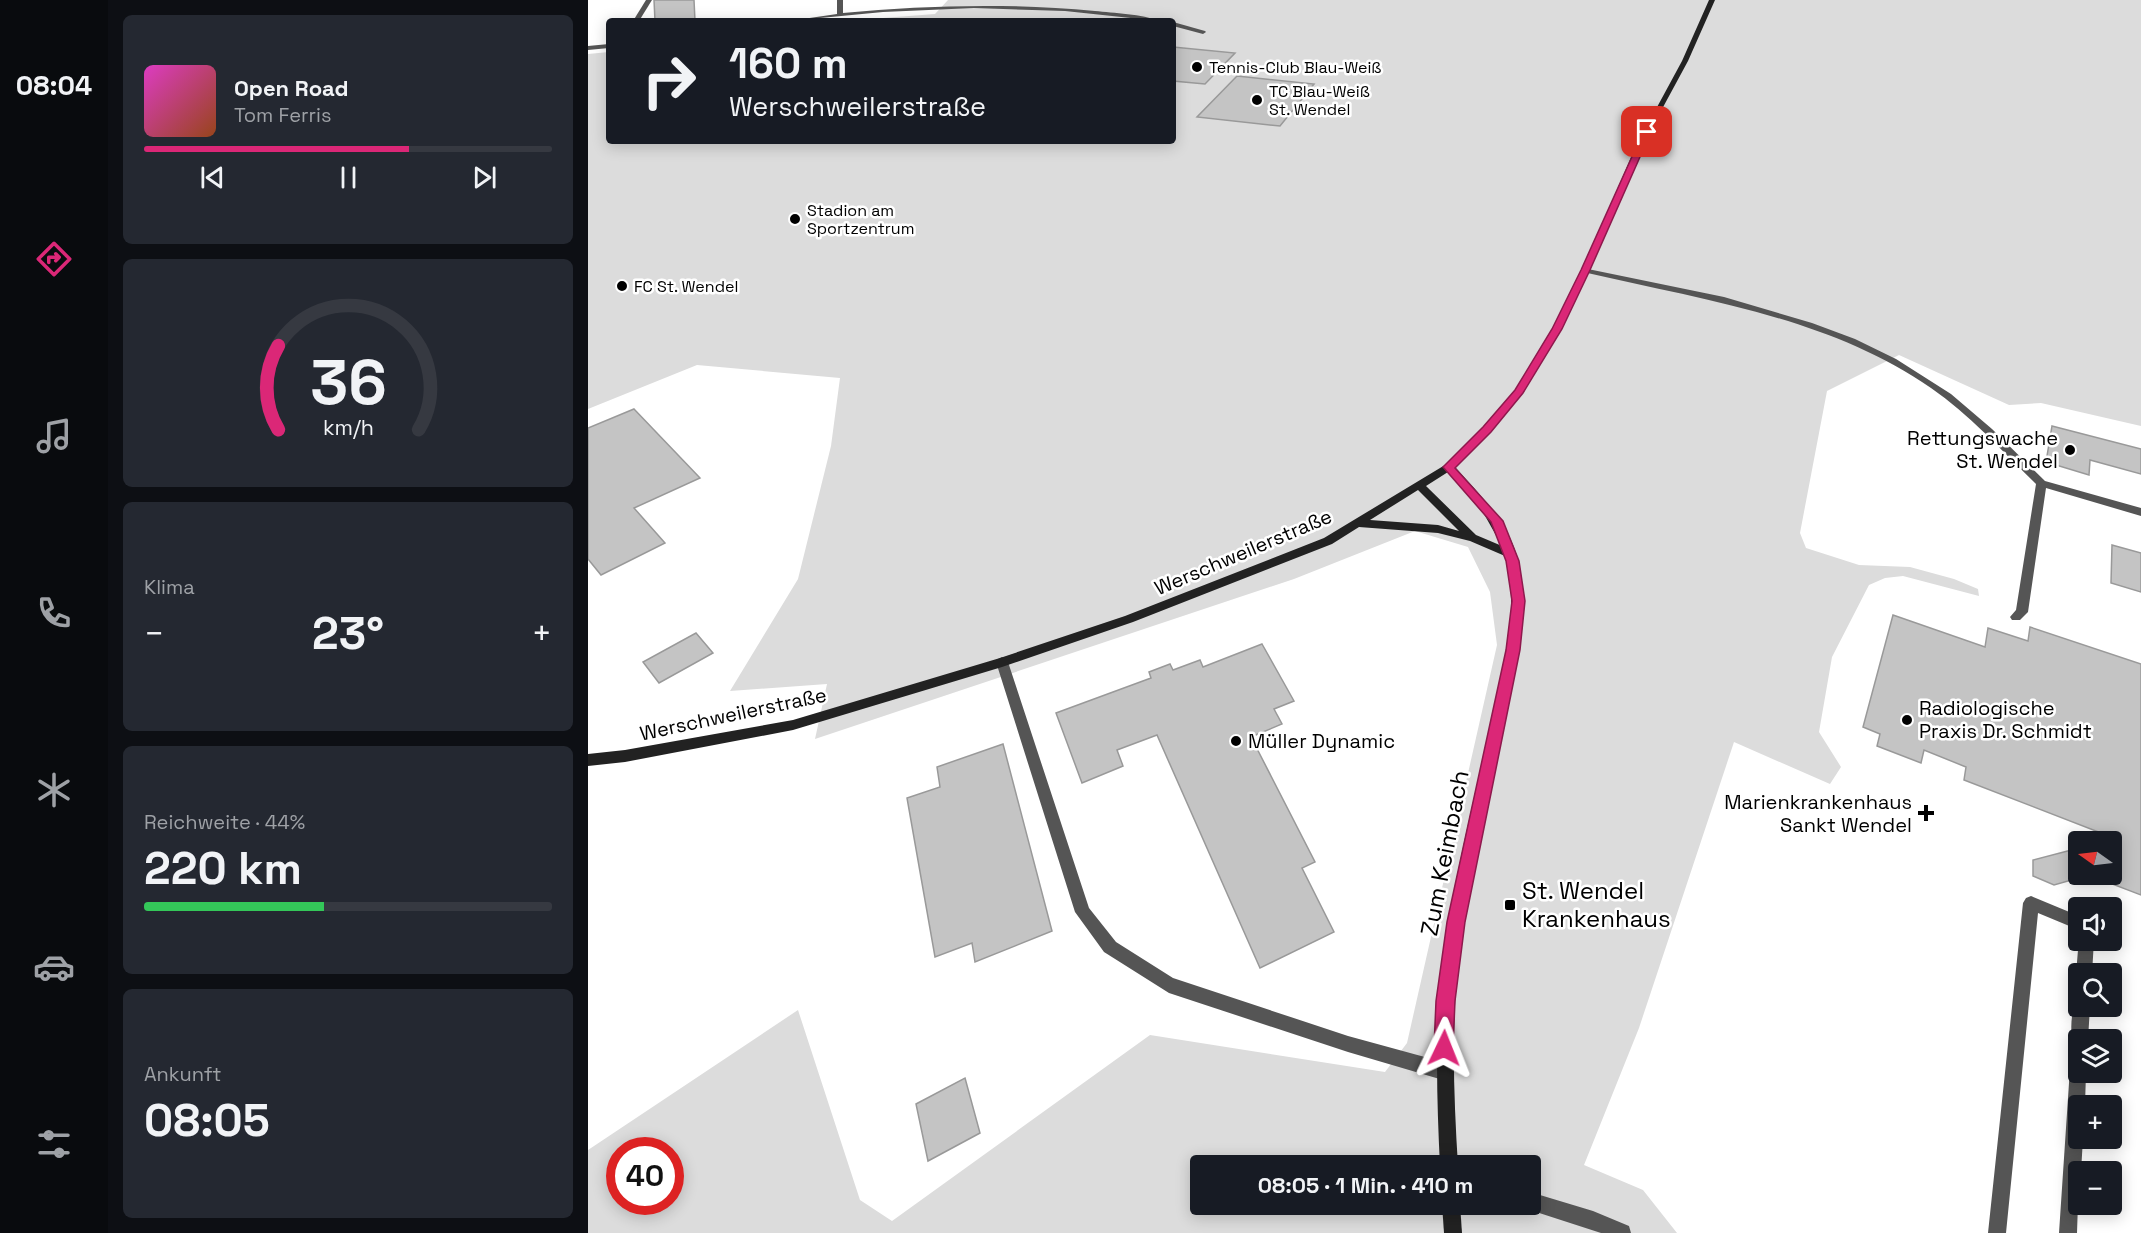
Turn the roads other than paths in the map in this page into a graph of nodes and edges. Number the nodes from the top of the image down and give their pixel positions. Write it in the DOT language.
graph roads {
  1 [pos="649,0"];
  2 [pos="840,0"];
  3 [pos="1712,0"];
  4 [pos="840,15"];
  5 [pos="638,18"];
  6 [pos="816,18"];
  7 [pos="1134,18"];
  8 [pos="1176,25"];
  9 [pos="1203,32"];
  10 [pos="606,46"];
  11 [pos="588,48"];
  12 [pos="1586,270"];
  13 [pos="1449,467"];
  14 [pos="2041,483"];
  15 [pos="1419,485"];
  16 [pos="2141,512"];
  17 [pos="1357,523"];
  18 [pos="1473,538"];
  19 [pos="1509,553"];
  20 [pos="2016,617"];
  21 [pos="1002,662"];
  22 [pos="588,760"];
  23 [pos="2068,918"];
  24 [pos="1443,1071"];
  25 [pos="2077,1083"];
  26 [pos="1448,1155"];
  27 [pos="1541,1204"];
  28 [pos="1452,1215"];
  29 [pos="1453,1233"];
  30 [pos="1622,1233"];
  31 [pos="1997,1233"];
  32 [pos="2068,1233"];
  1 -- 5 [label="street"];
  2 -- 4 [label="street"];
  3 -- 12 [label="main road, Werschweilerstraße"];
  4 -- 6 [label="street"];
  4 -- 7 [label="street"];
  8 -- 9 [label="street"];
  10 -- 11 [label="street"];
  12 -- 13 [label="main road, Werschweilerstraße"];
  12 -- 14 [label="street"];
  13 -- 15 [label="main road, Werschweilerstraße"];
  13 -- 19 [label="main road, Zum Keimbach"];
  14 -- 16 [label="street"];
  14 -- 20 [label="street"];
  15 -- 17 [label="main road, Werschweilerstraße"];
  15 -- 18 [label="main road"];
  17 -- 18 [label="main road"];
  17 -- 21 [label="main road, Werschweilerstraße"];
  18 -- 19 [label="main road"];
  19 -- 24 [label="main road, Zum Keimbach"];
  21 -- 22 [label="main road, Werschweilerstraße"];
  21 -- 24 [label="street"];
  23 -- 31 [label="street"];
  24 -- 26 [label="main road, Zum Keimbach"];
  25 -- 32 [label="street"];
  27 -- 30 [label="street"];
  28 -- 29 [label="main road"];
}
